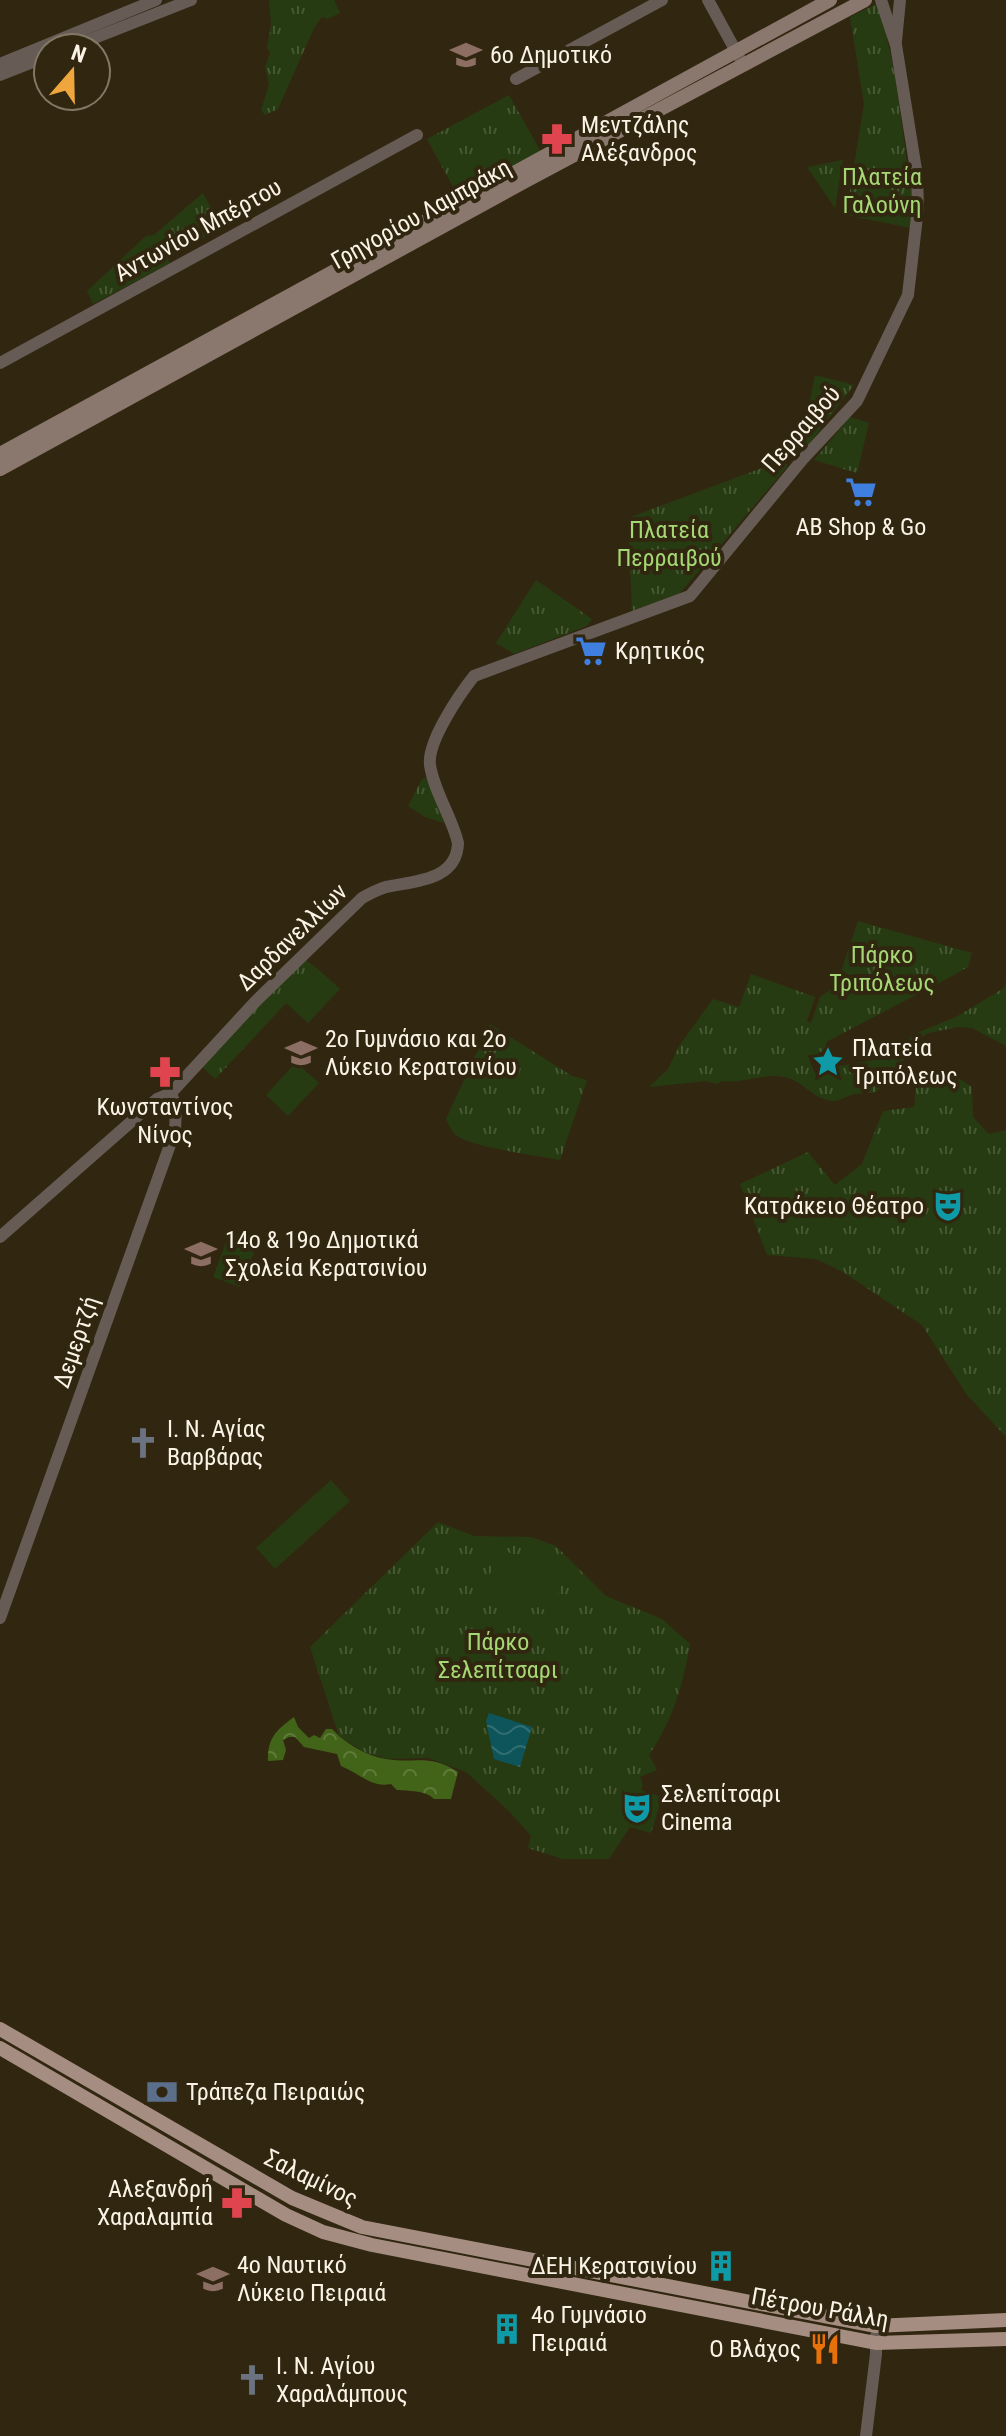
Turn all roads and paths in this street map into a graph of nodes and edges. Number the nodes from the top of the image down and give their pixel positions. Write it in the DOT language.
graph roads {
  1 [pos="156,0"];
  2 [pos="191,0"];
  3 [pos="662,0"];
  4 [pos="708,0"];
  5 [pos="830,0"];
  6 [pos="865,0"];
  7 [pos="881,0"];
  8 [pos="900,0"];
  9 [pos="110,32"];
  10 [pos="896,45"];
  11 [pos="739,58"];
  12 [pos="32,62"];
  13 [pos="0,64"];
  14 [pos="0,75"];
  15 [pos="516,79"];
  16 [pos="417,135"];
  17 [pos="0,363"];
  18 [pos="0,454"];
  19 [pos="0,469"];
  20 [pos="429,754"];
  21 [pos="171,1093"];
  22 [pos="0,1237"];
  23 [pos="0,1618"];
  24 [pos="0,2029"];
  25 [pos="0,2048"];
  26 [pos="683,2288"];
  27 [pos="675,2304"];
  28 [pos="1006,2320"];
  29 [pos="875,2326"];
  30 [pos="1006,2339"];
  31 [pos="876,2343"];
  32 [pos="866,2436"];
  1 -- 13 [label="street"];
  2 -- 9 [label="street"];
  3 -- 15 [label="street"];
  4 -- 11 [label="street"];
  5 -- 11 [label="main road, Γρηγορίου Λαμπράκη"];
  6 -- 11 [label="main road, Γρηγορίου Λαμπράκη"];
  7 -- 10 [label="street, Περραιβού"];
  8 -- 10 [label="street, Περραιβού"];
  10 -- 20 [label="street, Περραιβού"];
  11 -- 18 [label="main road, Γρηγορίου Λαμπράκη"];
  11 -- 19 [label="main road, Γρηγορίου Λαμπράκη"];
  12 -- 14 [label="street"];
  16 -- 17 [label="street, Αντωνίου Μπέρτου"];
  20 -- 21 [label="street, Δαρδανελλίων"];
  21 -- 22 [label="street"];
  21 -- 23 [label="street, Δεμερτζή"];
  24 -- 26 [label="main road, Σαλαμίνος"];
  25 -- 27 [label="main road, Σαλαμίνος"];
  26 -- 29 [label="main road, Πέτρου Ράλλη"];
  27 -- 31 [label="main road, Πέτρου Ράλλη"];
  28 -- 29 [label="main road, Πέτρου Ράλλη"];
  29 -- 31 [label="street"];
  30 -- 31 [label="main road, Πέτρου Ράλλη"];
  31 -- 32 [label="street"];
}
